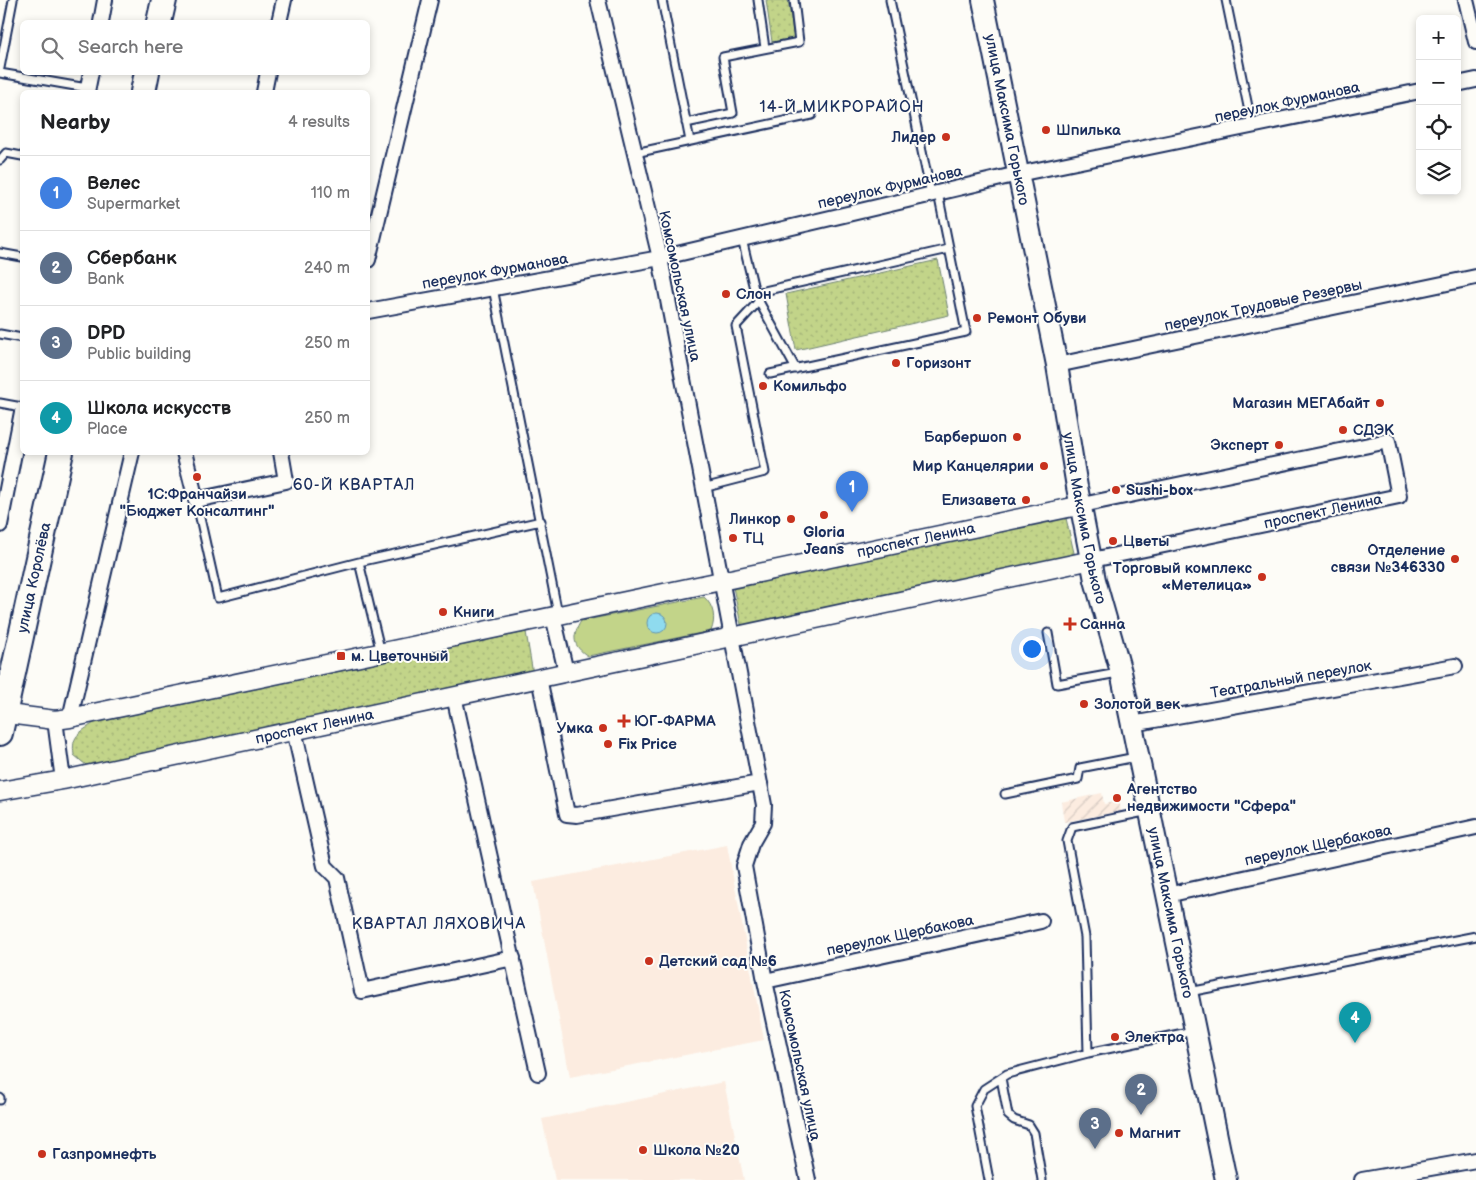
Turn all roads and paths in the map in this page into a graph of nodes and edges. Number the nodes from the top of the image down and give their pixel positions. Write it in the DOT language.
graph roads {
  1 [pos="13,0"];
  2 [pos="105,0"];
  3 [pos="164,0"];
  4 [pos="284,0"];
  5 [pos="430,0"];
  6 [pos="598,0"];
  7 [pos="662,0"];
  8 [pos="758,0"];
  9 [pos="794,0"];
  10 [pos="890,0"];
  11 [pos="983,0"];
  12 [pos="1226,0"];
  13 [pos="1466,0"];
  14 [pos="101,20"];
  15 [pos="159,20"];
  16 [pos="279,20"];
  17 [pos="1476,42"];
  18 [pos="765,48"];
  19 [pos="0,68"];
  20 [pos="0,73"];
  21 [pos="90,75"];
  22 [pos="146,75"];
  23 [pos="267,75"];
  24 [pos="1476,80"];
  25 [pos="1461,83"];
  26 [pos="87,90"];
  27 [pos="143,90"];
  28 [pos="264,90"];
  29 [pos="1416,92"];
  30 [pos="812,115"];
  31 [pos="686,123"];
  32 [pos="1252,126"];
  33 [pos="690,141"];
  34 [pos="635,153"];
  35 [pos="20,156"];
  36 [pos="0,160"];
  37 [pos="1018,174"];
  38 [pos="935,194"];
  39 [pos="742,239"];
  40 [pos="949,249"];
  41 [pos="370,252"];
  42 [pos="0,253"];
  43 [pos="20,257"];
  44 [pos="660,258"];
  45 [pos="1476,277"];
  46 [pos="493,288"];
  47 [pos="755,293"];
  48 [pos="759,301"];
  49 [pos="370,310"];
  50 [pos="0,334"];
  51 [pos="20,338"];
  52 [pos="1057,365"];
  53 [pos="796,369"];
  54 [pos="770,374"];
  55 [pos="0,403"];
  56 [pos="20,407"];
  57 [pos="20,422"];
  58 [pos="60,455"];
  59 [pos="131,455"];
  60 [pos="185,455"];
  61 [pos="282,455"];
  62 [pos="703,488"];
  63 [pos="196,500"];
  64 [pos="1082,505"];
  65 [pos="541,521"];
  66 [pos="0,525"];
  67 [pos="1092,560"];
  68 [pos="359,562"];
  69 [pos="720,580"];
  70 [pos="556,616"];
  71 [pos="1048,633"];
  72 [pos="732,636"];
  73 [pos="382,653"];
  74 [pos="1455,666"];
  75 [pos="566,672"];
  76 [pos="1121,672"];
  77 [pos="540,678"];
  78 [pos="454,696"];
  79 [pos="63,719"];
  80 [pos="1,720"];
  81 [pos="1132,724"];
  82 [pos="294,730"];
  83 [pos="1139,757"];
  84 [pos="63,780"];
  85 [pos="760,783"];
  86 [pos="0,792"];
  87 [pos="1005,794"];
  88 [pos="1149,811"];
  89 [pos="1476,827"];
  90 [pos="1167,895"];
  91 [pos="1041,921"];
  92 [pos="1476,936"];
  93 [pos="513,958"];
  94 [pos="765,981"];
  95 [pos="1187,993"];
  96 [pos="1194,1031"];
  97 [pos="1088,1053"];
  98 [pos="538,1073"];
  99 [pos="1001,1078"];
  100 [pos="1476,1160"];
  101 [pos="808,1180"];
  102 [pos="989,1180"];
  103 [pos="1042,1180"];
  104 [pos="1226,1180"];
  105 [pos="1362,1180"];
  1 -- 19 [label="lane"];
  2 -- 14 [label="street"];
  3 -- 15 [label="highway"];
  4 -- 16 [label="street"];
  5 -- 41 [label="street"];
  6 -- 34 [label="street, Комсомольская улица"];
  7 -- 31 [label="lane"];
  8 -- 18 [label="lane"];
  9 -- 18 [label="lane"];
  10 -- 38 [label="lane"];
  11 -- 37 [label="main road, улица Максима Горького"];
  12 -- 32 [label="lane"];
  13 -- 17 [label="street"];
  18 -- 31 [label="lane"];
  20 -- 26 [label="lane"];
  21 -- 26 [label="street"];
  22 -- 27 [label="highway"];
  23 -- 28 [label="street"];
  24 -- 25 [label="street"];
  29 -- 32 [label="street, переулок Фурманова"];
  30 -- 33 [label="lane"];
  31 -- 33 [label="lane"];
  32 -- 37 [label="street, переулок Фурманова"];
  33 -- 34 [label="lane"];
  34 -- 44 [label="street, Комсомольская улица"];
  35 -- 36 [label="lane"];
  37 -- 38 [label="street, переулок Фурманова"];
  37 -- 52 [label="main road, улица Максима Горького"];
  38 -- 39 [label="street, переулок Фурманова"];
  38 -- 40 [label="lane"];
  39 -- 44 [label="street, переулок Фурманова"];
  39 -- 47 [label="lane"];
  40 -- 47 [label="lane"];
  40 -- 53 [label="lane"];
  42 -- 43 [label="lane"];
  44 -- 46 [label="street, переулок Фурманова"];
  44 -- 62 [label="street, Комсомольская улица"];
  45 -- 52 [label="street, переулок Трудовые Резервы"];
  46 -- 49 [label="street, переулок Фурманова"];
  46 -- 65 [label="lane"];
  47 -- 48 [label="lane"];
  48 -- 53 [label="lane"];
  48 -- 62 [label="lane"];
  50 -- 51 [label="lane"];
  52 -- 64 [label="main road, улица Максима Горького"];
  53 -- 54 [label="lane"];
  55 -- 56 [label="lane"];
  57 -- 66 [label="street"];
  58 -- 80 [label="highway, улица Королёва"];
  59 -- 79 [label="street"];
  60 -- 63 [label="street"];
  61 -- 63 [label="street"];
  62 -- 69 [label="street, Комсомольская улица"];
  63 -- 68 [label="lane"];
  64 -- 67 [label="main road, улица Максима Горького"];
  64 -- 67 [label="street, проспект Ленина"];
  64 -- 69 [label="street, проспект Ленина"];
  65 -- 68 [label="lane"];
  65 -- 70 [label="lane"];
  67 -- 72 [label="street, проспект Ленина"];
  67 -- 76 [label="main road, улица Максима Горького"];
  68 -- 73 [label="lane"];
  69 -- 70 [label="street, проспект Ленина"];
  69 -- 72 [label="street"];
  70 -- 73 [label="street, проспект Ленина"];
  70 -- 75 [label="street"];
  71 -- 76 [label="lane"];
  72 -- 75 [label="street, проспект Ленина"];
  72 -- 85 [label="street, Комсомольская улица"];
  73 -- 79 [label="street, проспект Ленина"];
  74 -- 81 [label="street, Театральный переулок"];
  75 -- 77 [label="street, проспект Ленина"];
  76 -- 81 [label="main road, улица Максима Горького"];
  77 -- 78 [label="street, проспект Ленина"];
  77 -- 85 [label="street"];
  78 -- 82 [label="street, проспект Ленина"];
  78 -- 93 [label="street"];
  79 -- 80 [label="street, проспект Ленина"];
  79 -- 84 [label="street"];
  81 -- 83 [label="main road, улица Максима Горького"];
  82 -- 84 [label="street, проспект Ленина"];
  82 -- 93 [label="street"];
  83 -- 87 [label="lane"];
  83 -- 88 [label="main road, улица Максима Горького"];
  84 -- 86 [label="street, проспект Ленина"];
  85 -- 94 [label="street, Комсомольская улица"];
  88 -- 90 [label="main road, улица Максима Горького"];
  88 -- 97 [label="lane"];
  89 -- 90 [label="street, переулок Щербакова"];
  90 -- 95 [label="main road, улица Максима Горького"];
  91 -- 94 [label="street, переулок Щербакова"];
  92 -- 95 [label="lane"];
  93 -- 98 [label="street"];
  94 -- 101 [label="street, Комсомольская улица"];
  95 -- 96 [label="main road, улица Максима Горького"];
  96 -- 97 [label="lane"];
  96 -- 104 [label="main road, улица Максима Горького"];
  97 -- 99 [label="lane"];
  99 -- 102 [label="lane"];
  99 -- 103 [label="lane"];
  100 -- 105 [label="street"];
}
